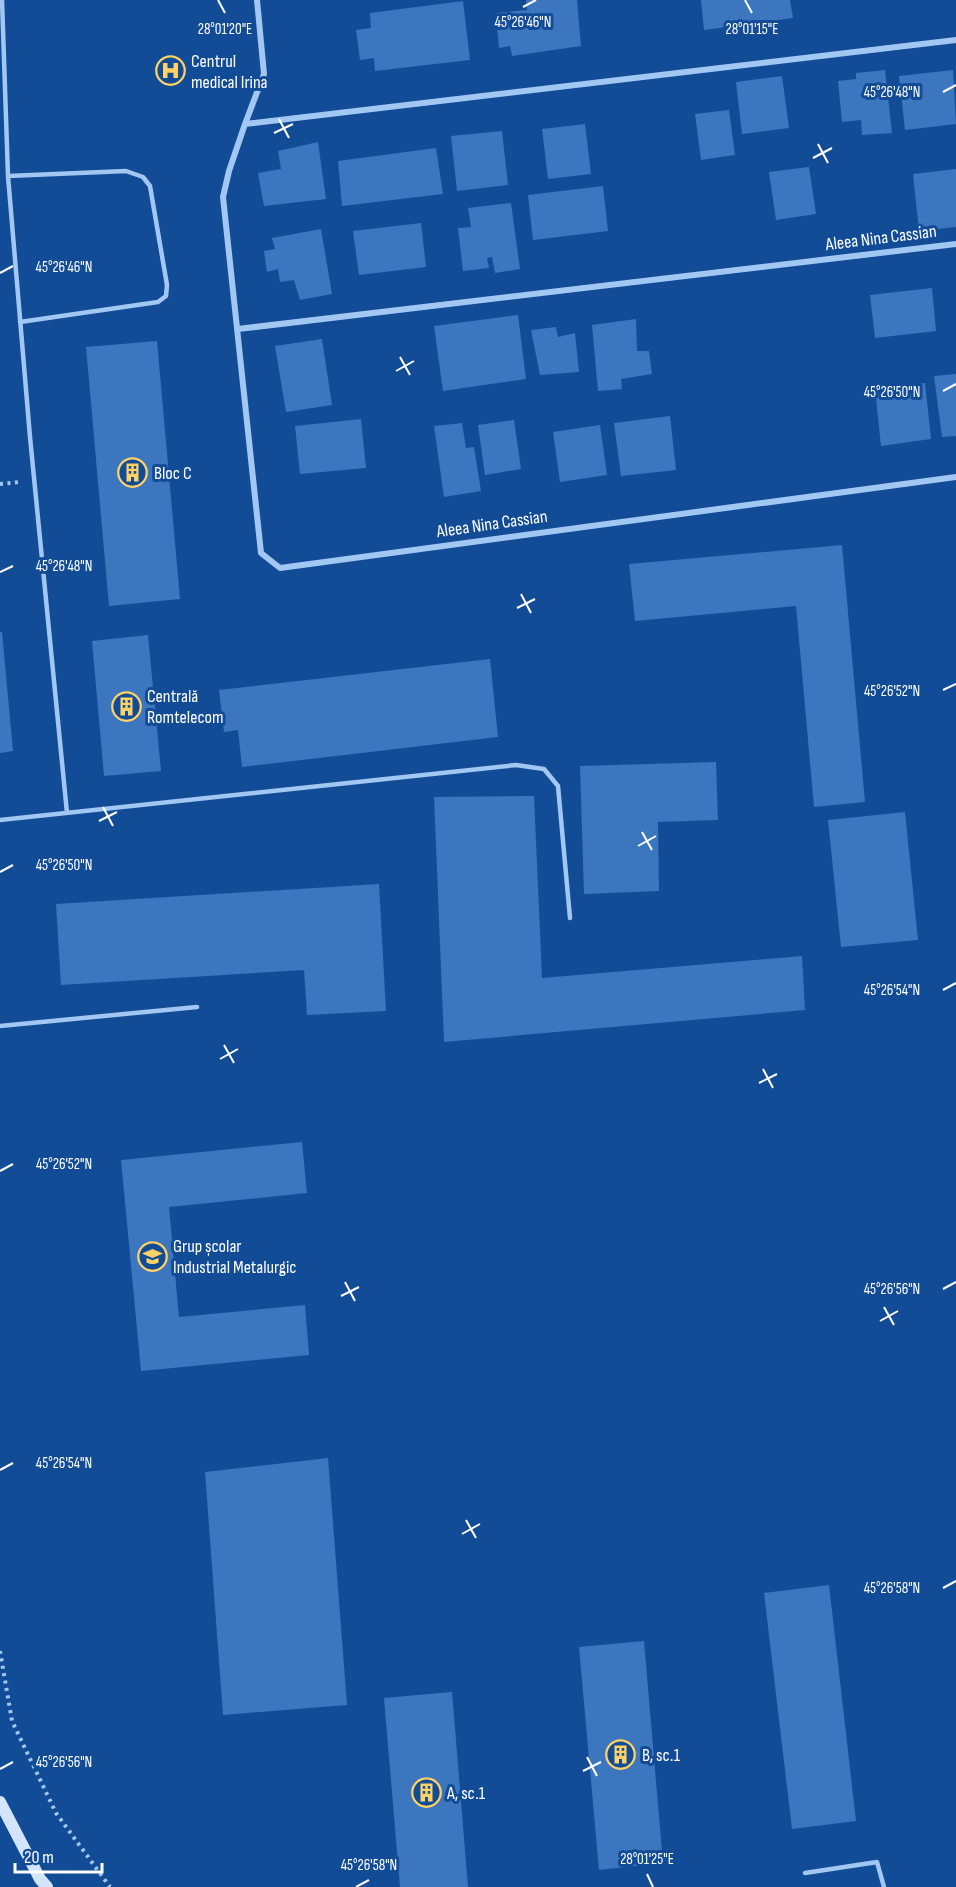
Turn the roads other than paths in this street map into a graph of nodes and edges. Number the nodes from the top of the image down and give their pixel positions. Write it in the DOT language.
graph roads {
  1 [pos="2,0"];
  2 [pos="257,0"];
  3 [pos="956,40"];
  4 [pos="245,124"];
  5 [pos="8,176"];
  6 [pos="956,244"];
  7 [pos="20,322"];
  8 [pos="238,329"];
  9 [pos="956,477"];
  10 [pos="67,813"];
  11 [pos="0,820"];
  12 [pos="570,918"];
  13 [pos="197,1007"];
  14 [pos="0,1026"];
  15 [pos="0,1802"];
  16 [pos="805,1873"];
  17 [pos="47,1887"];
  18 [pos="884,1887"];
  1 -- 5 [label="lane"];
  2 -- 4 [label="street, Aleea Nina Cassian"];
  3 -- 4 [label="street"];
  4 -- 8 [label="street, Aleea Nina Cassian"];
  5 -- 7 [label="lane"];
  5 -- 7 [label="lane"];
  6 -- 8 [label="street, Aleea Nina Cassian"];
  7 -- 10 [label="lane"];
  8 -- 9 [label="street, Aleea Nina Cassian"];
  10 -- 11 [label="lane"];
  10 -- 12 [label="lane"];
  13 -- 14 [label="lane"];
  15 -- 17 [label="main road"];
  16 -- 18 [label="lane"];
}
